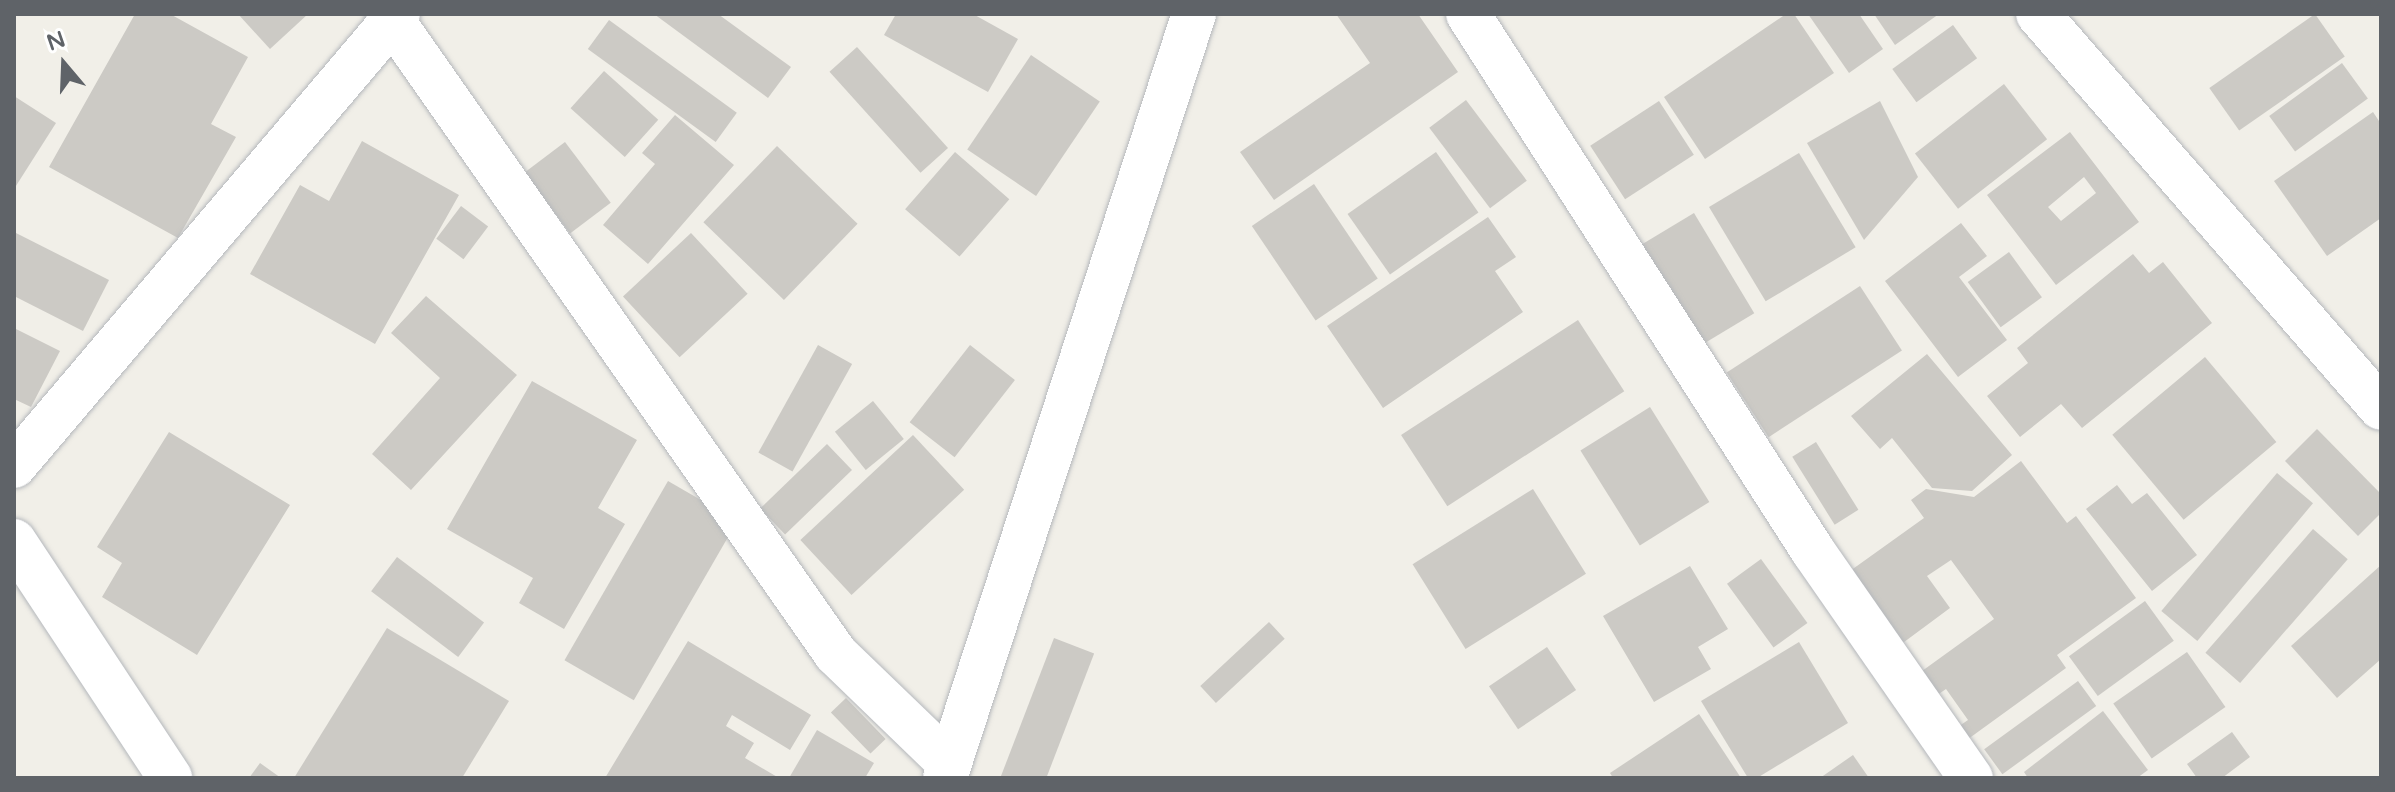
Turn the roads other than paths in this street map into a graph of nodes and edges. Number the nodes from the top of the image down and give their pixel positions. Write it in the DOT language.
graph roads {
  1 [pos="1194,14"];
  2 [pos="1468,14"];
  3 [pos="2038,14"];
  4 [pos="393,17"];
  5 [pos="2381,408"];
  6 [pos="14,466"];
  7 [pos="14,541"];
  8 [pos="946,770"];
  9 [pos="170,778"];
  10 [pos="1971,778"];
  1 -- 8 [label="street"];
  2 -- 10 [label="street"];
  3 -- 5 [label="street"];
  4 -- 6 [label="street"];
  4 -- 8 [label="street"];
  7 -- 9 [label="street"];
}
